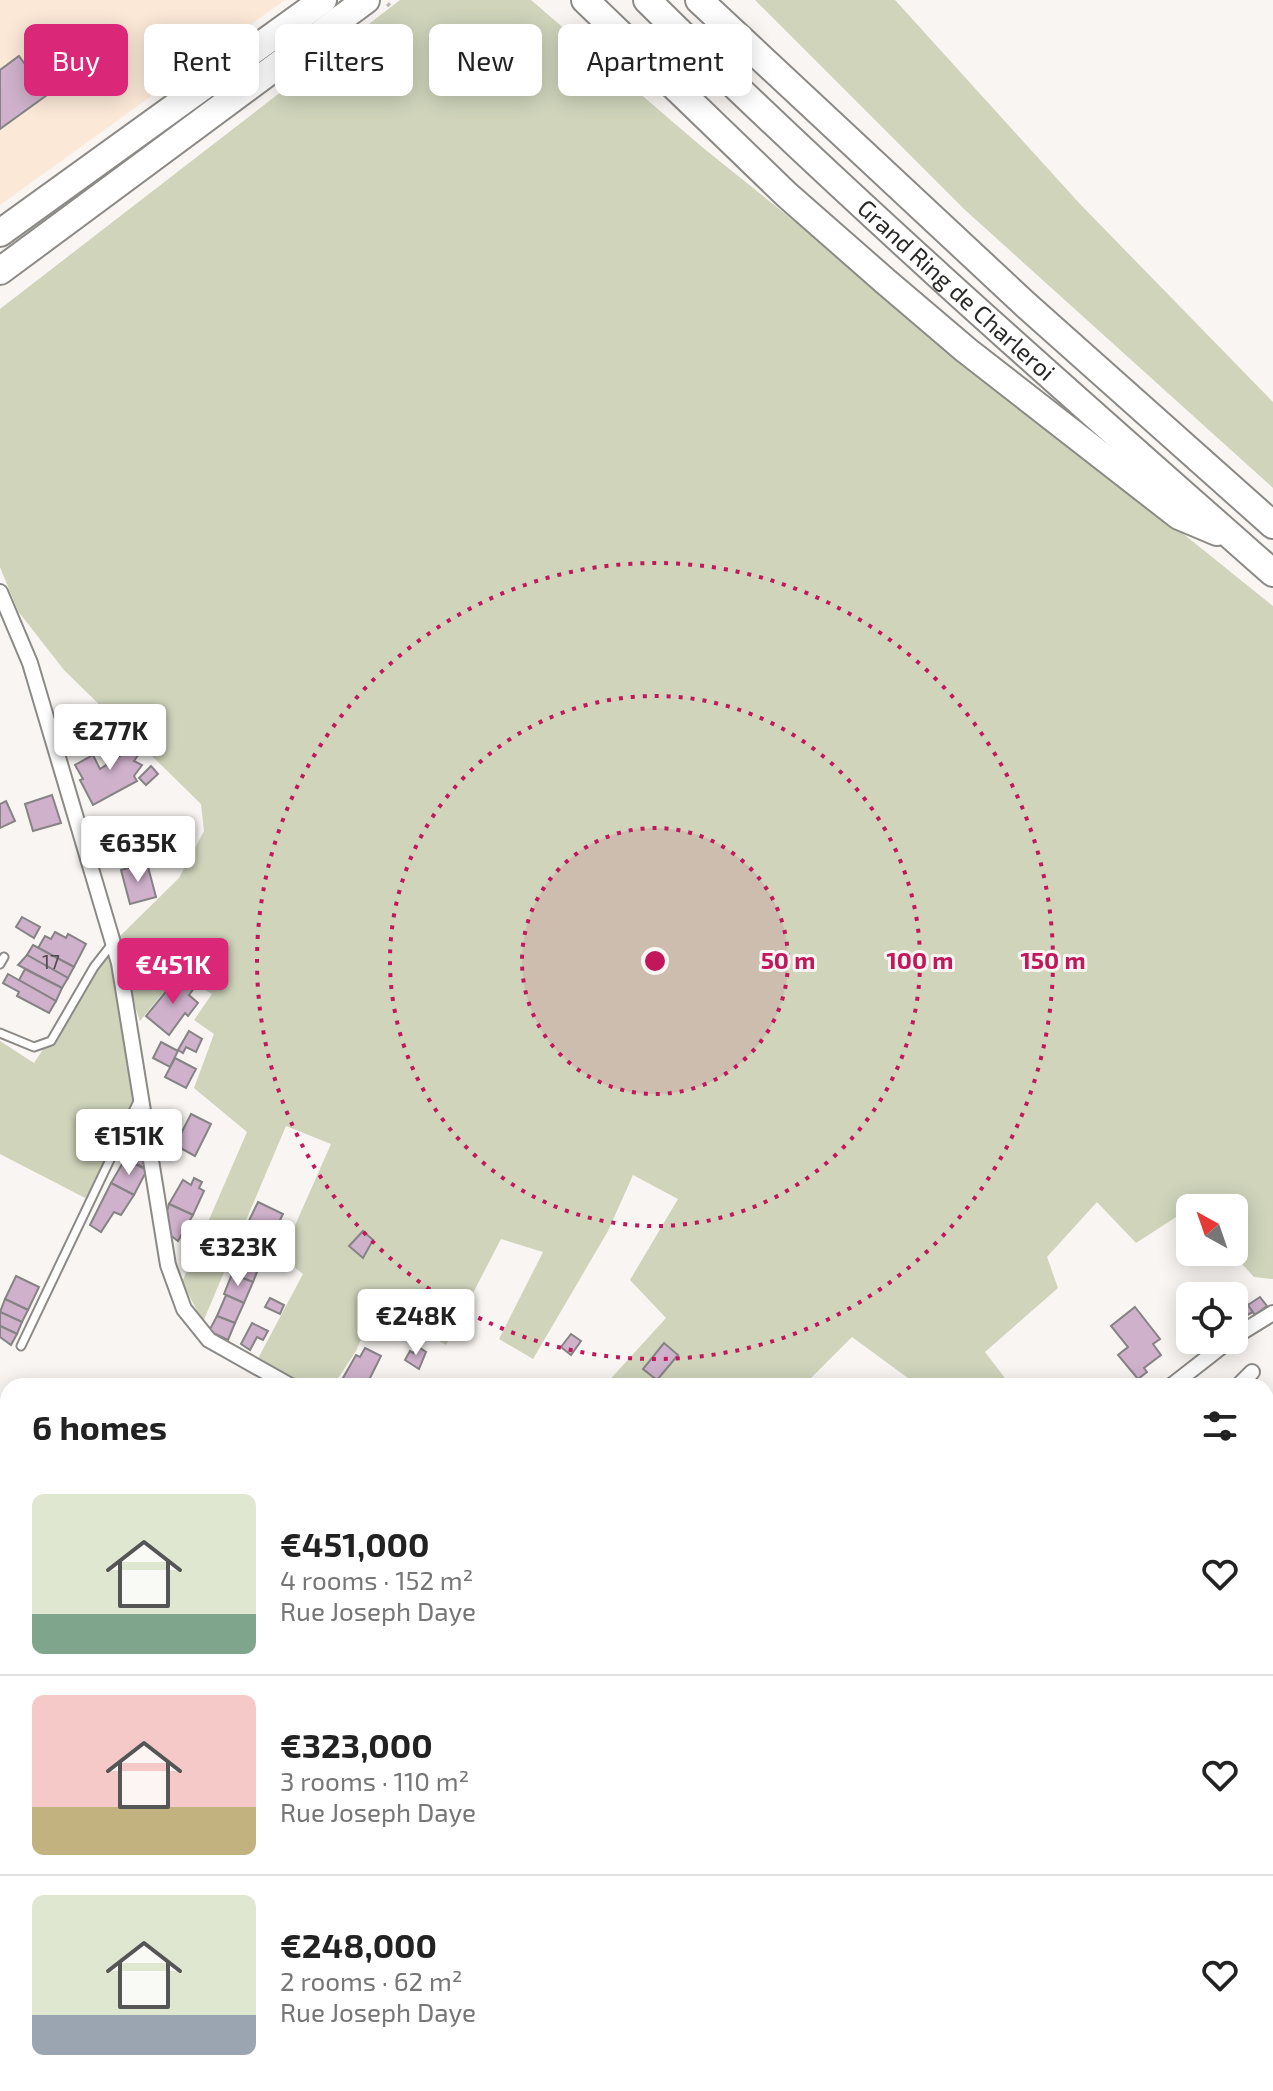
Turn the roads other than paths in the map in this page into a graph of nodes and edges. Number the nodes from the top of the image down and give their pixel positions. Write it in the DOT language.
graph roads {
  1 [pos="323,0"];
  2 [pos="366,0"];
  3 [pos="585,0"];
  4 [pos="647,0"];
  5 [pos="699,0"];
  6 [pos="0,233"];
  7 [pos="0,271"];
  8 [pos="1273,525"];
  9 [pos="1235,539"];
  10 [pos="1273,573"];
  11 [pos="0,592"];
  12 [pos="113,943"];
  13 [pos="0,1033"];
  14 [pos="141,1095"];
  15 [pos="1273,1313"];
  16 [pos="1248,1329"];
  17 [pos="21,1346"];
  18 [pos="1213,1354"];
  19 [pos="1252,1372"];
  20 [pos="277,1378"];
  21 [pos="1181,1378"];
  22 [pos="1246,1378"];
  1 -- 6 [label="highway"];
  2 -- 7 [label="highway"];
  3 -- 9 [label="highway"];
  4 -- 9 [label="highway, Grand Ring de Charleroi"];
  5 -- 8 [label="highway, Grand Ring de Charleroi"];
  9 -- 10 [label="highway, Grand Ring de Charleroi"];
  11 -- 12 [label="street"];
  12 -- 13 [label="lane"];
  12 -- 14 [label="street"];
  14 -- 17 [label="lane"];
  14 -- 20 [label="street"];
  15 -- 16 [label="street"];
  18 -- 21 [label="street"];
  19 -- 22 [label="street"];
}
